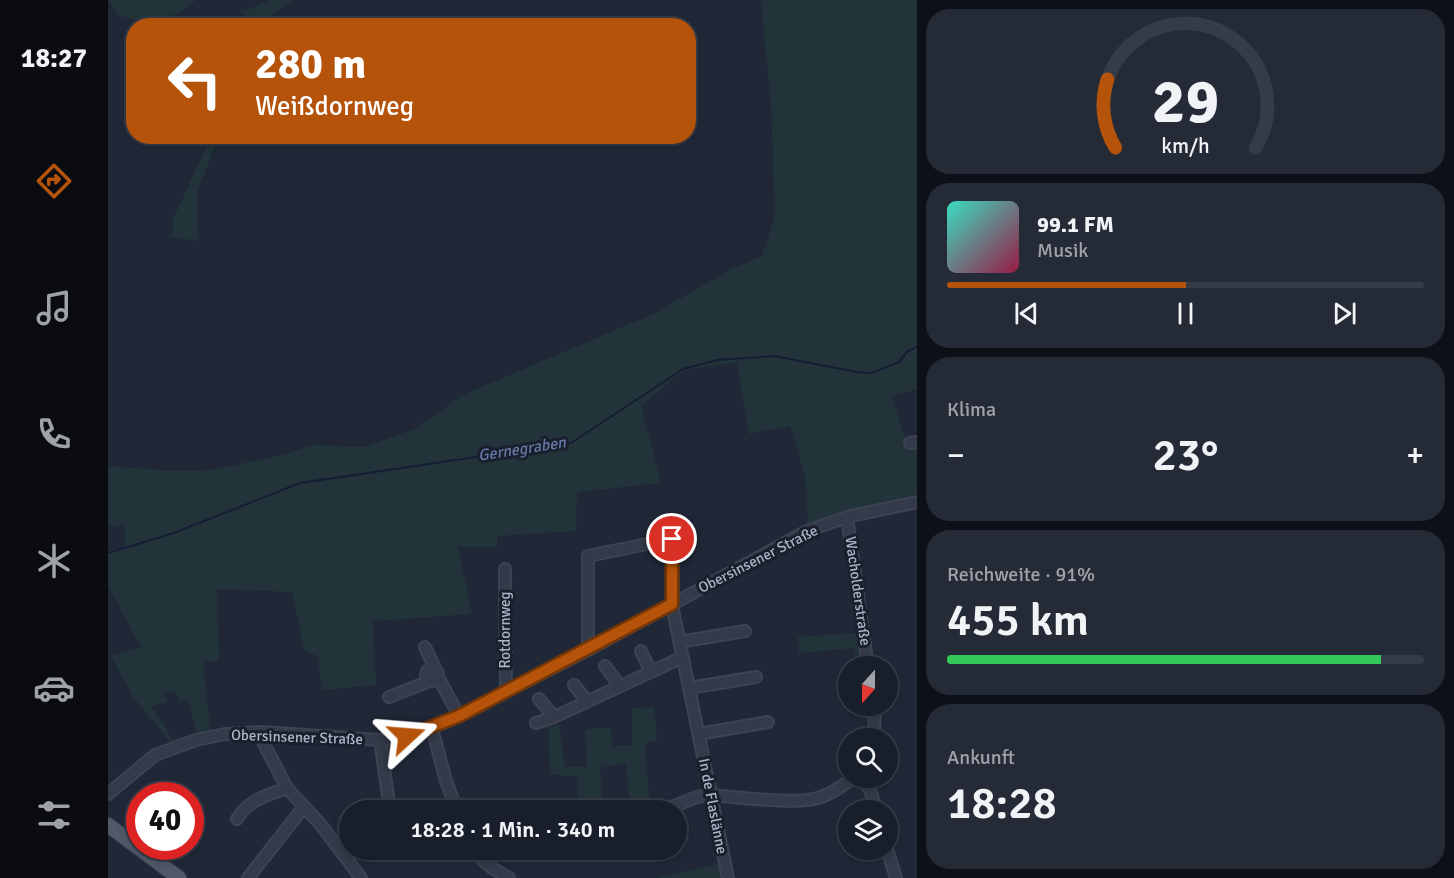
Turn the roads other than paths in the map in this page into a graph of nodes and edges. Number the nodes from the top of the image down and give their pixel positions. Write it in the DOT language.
graph roads {
  1 [pos="917,502"];
  2 [pos="847,517"];
  3 [pos="505,569"];
  4 [pos="672,604"];
  5 [pos="745,631"];
  6 [pos="679,642"];
  7 [pos="426,647"];
  8 [pos="588,650"];
  9 [pos="641,651"];
  10 [pos="867,656"];
  11 [pos="683,657"];
  12 [pos="605,666"];
  13 [pos="651,672"];
  14 [pos="435,676"];
  15 [pos="756,677"];
  16 [pos="574,685"];
  17 [pos="620,686"];
  18 [pos="689,688"];
  19 [pos="506,692"];
  20 [pos="389,697"];
  21 [pos="539,699"];
  22 [pos="587,701"];
  23 [pos="459,716"];
  24 [pos="554,717"];
  25 [pos="768,722"];
  26 [pos="536,723"];
  27 [pos="432,728"];
  28 [pos="261,732"];
  29 [pos="699,734"];
  30 [pos="380,740"];
  31 [pos="287,788"];
  32 [pos="841,788"];
  33 [pos="108,794"];
  34 [pos="711,795"];
  35 [pos="389,800"];
  36 [pos="453,800"];
  37 [pos="687,801"];
  38 [pos="303,808"];
  39 [pos="237,819"];
  40 [pos="108,825"];
  41 [pos="483,860"];
  42 [pos="890,860"];
  43 [pos="179,878"];
  44 [pos="248,878"];
  45 [pos="361,878"];
  46 [pos="509,878"];
  47 [pos="728,878"];
  48 [pos="896,878"];
  1 -- 2 [label="street, Obersinsener Straße"];
  2 -- 4 [label="street, Obersinsener Straße"];
  2 -- 10 [label="street, Wacholderstraße"];
  3 -- 19 [label="street, Rotdornweg"];
  4 -- 6 [label="street, In de Flaslänne"];
  4 -- 8 [label="street, Obersinsener Straße"];
  4 -- 8 [label="street, In de Flaslänne"];
  5 -- 6 [label="street"];
  6 -- 11 [label="street, In de Flaslänne"];
  7 -- 14 [label="street"];
  8 -- 19 [label="street, Obersinsener Straße"];
  9 -- 13 [label="street"];
  11 -- 13 [label="street"];
  11 -- 18 [label="street, In de Flaslänne"];
  12 -- 17 [label="street"];
  13 -- 17 [label="street"];
  14 -- 20 [label="street"];
  14 -- 23 [label="street"];
  15 -- 18 [label="street"];
  16 -- 22 [label="street"];
  17 -- 22 [label="street"];
  18 -- 29 [label="street, In de Flaslänne"];
  19 -- 23 [label="street, Obersinsener Straße"];
  21 -- 24 [label="street"];
  22 -- 24 [label="street"];
  23 -- 27 [label="street, Obersinsener Straße"];
  24 -- 26 [label="street"];
  25 -- 29 [label="street"];
  27 -- 30 [label="street, Obersinsener Straße"];
  27 -- 36 [label="street"];
  28 -- 30 [label="street, Obersinsener Straße"];
  28 -- 31 [label="street"];
  28 -- 33 [label="street, Obersinsener Straße"];
  29 -- 34 [label="street, In de Flaslänne"];
  30 -- 35 [label="street"];
  31 -- 38 [label="street"];
  31 -- 39 [label="street"];
  32 -- 34 [label="street"];
  34 -- 37 [label="street"];
  34 -- 47 [label="street, In de Flaslänne"];
  38 -- 44 [label="street"];
  38 -- 45 [label="street"];
  40 -- 43 [label="main road"];
  41 -- 46 [label="street"];
  42 -- 48 [label="street"];
}
